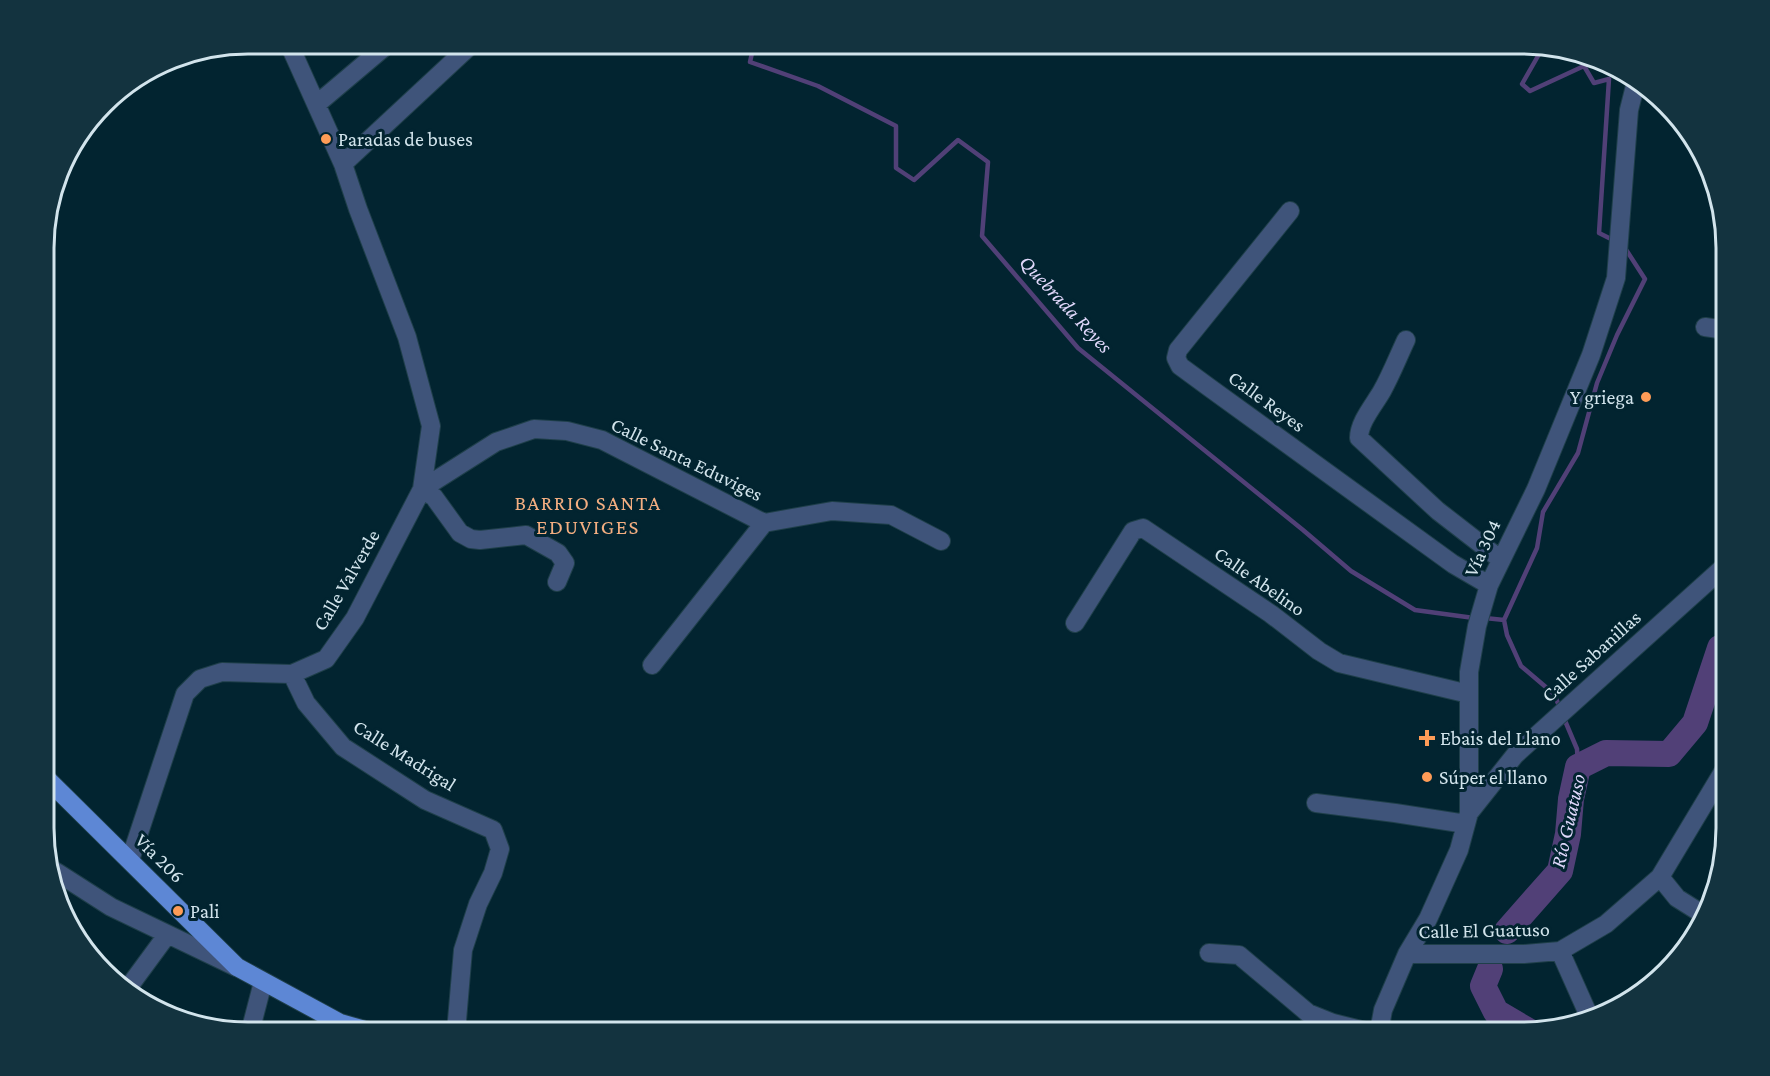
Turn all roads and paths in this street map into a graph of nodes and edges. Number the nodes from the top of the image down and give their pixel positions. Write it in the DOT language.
graph roads {
  1 [pos="294,54"];
  2 [pos="376,54"];
  3 [pos="461,54"];
  4 [pos="1634,90"];
  5 [pos="317,104"];
  6 [pos="343,164"];
  7 [pos="1290,212"];
  8 [pos="1706,327"];
  9 [pos="1716,328"];
  10 [pos="1406,340"];
  11 [pos="422,489"];
  12 [pos="764,523"];
  13 [pos="941,541"];
  14 [pos="1500,559"];
  15 [pos="1716,574"];
  16 [pos="556,582"];
  17 [pos="1489,585"];
  18 [pos="1075,623"];
  19 [pos="652,665"];
  20 [pos="292,674"];
  21 [pos="1469,694"];
  22 [pos="1716,784"];
  23 [pos="54,786"];
  24 [pos="1316,803"];
  25 [pos="1468,819"];
  26 [pos="130,860"];
  27 [pos="60,875"];
  28 [pos="1660,877"];
  29 [pos="1696,911"];
  30 [pos="167,935"];
  31 [pos="1560,951"];
  32 [pos="1209,953"];
  33 [pos="1407,954"];
  34 [pos="237,967"];
  35 [pos="263,982"];
  36 [pos="132,983"];
  37 [pos="1587,1011"];
  38 [pos="253,1022"];
  39 [pos="338,1022"];
  40 [pos="457,1022"];
  41 [pos="1330,1022"];
  42 [pos="1381,1022"];
  1 -- 5 [label="street, Calle Valverde"];
  2 -- 5 [label="street"];
  3 -- 6 [label="street"];
  4 -- 14 [label="street, Vía 304"];
  5 -- 6 [label="street, Calle Valverde"];
  6 -- 11 [label="street, Calle Valverde"];
  7 -- 17 [label="street, Calle Reyes"];
  8 -- 9 [label="street"];
  10 -- 14 [label="street"];
  11 -- 12 [label="street, Calle Santa Eduviges"];
  11 -- 16 [label="street"];
  11 -- 20 [label="street, Calle Valverde"];
  12 -- 13 [label="street, Calle Santa Eduviges"];
  12 -- 19 [label="street"];
  14 -- 17 [label="street, Vía 304"];
  15 -- 25 [label="street, Calle Sabanillas"];
  17 -- 21 [label="street, Vía 304"];
  18 -- 21 [label="street, Calle Abelino"];
  20 -- 26 [label="street, Calle Valverde"];
  20 -- 40 [label="street, Calle Madrigal"];
  21 -- 25 [label="street, Vía 304"];
  22 -- 28 [label="street, Calle El Guatuso"];
  23 -- 26 [label="main road, Vía 206"];
  24 -- 25 [label="street"];
  25 -- 33 [label="street, Vía 304"];
  26 -- 34 [label="main road, Vía 206"];
  27 -- 30 [label="street"];
  28 -- 29 [label="street"];
  28 -- 31 [label="street, Calle El Guatuso"];
  30 -- 34 [label="street"];
  30 -- 36 [label="street"];
  31 -- 33 [label="street, Calle El Guatuso"];
  31 -- 37 [label="street"];
  32 -- 41 [label="street"];
  33 -- 42 [label="street, Vía 304"];
  34 -- 35 [label="main road, Vía 206"];
  35 -- 38 [label="street"];
  35 -- 39 [label="main road, Vía 206"];
}
